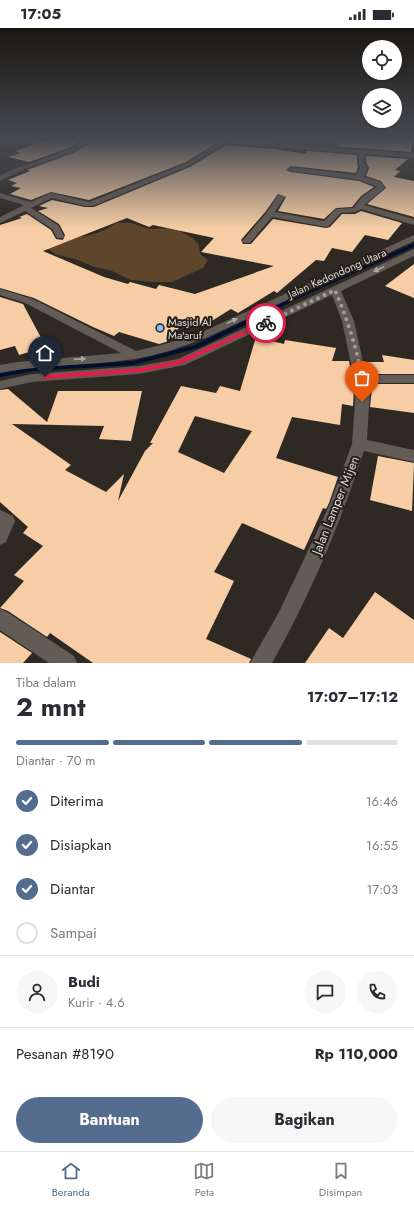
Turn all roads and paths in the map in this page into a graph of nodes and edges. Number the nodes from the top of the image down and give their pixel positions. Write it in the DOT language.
graph roads {
  1 [pos="17,170"];
  2 [pos="175,170"];
  3 [pos="296,170"];
  4 [pos="363,170"];
  5 [pos="360,178"];
  6 [pos="0,179"];
  7 [pos="0,195"];
  8 [pos="281,197"];
  9 [pos="29,206"];
  10 [pos="359,206"];
  11 [pos="270,214"];
  12 [pos="0,220"];
  13 [pos="414,222"];
  14 [pos="60,236"];
  15 [pos="414,238"];
  16 [pos="247,241"];
  17 [pos="414,252"];
  18 [pos="335,290"];
  19 [pos="0,292"];
  20 [pos="262,316"];
  21 [pos="176,353"];
  22 [pos="136,362"];
  23 [pos="0,369"];
  24 [pos="362,378"];
  25 [pos="414,379"];
  26 [pos="0,385"];
  27 [pos="359,444"];
  28 [pos="414,456"];
  29 [pos="0,517"];
  30 [pos="0,537"];
  31 [pos="0,619"];
  32 [pos="66,663"];
  33 [pos="260,663"];
  1 -- 6 [label="street"];
  2 -- 9 [label="street"];
  3 -- 5 [label="street"];
  4 -- 5 [label="street"];
  5 -- 10 [label="street"];
  7 -- 9 [label="street"];
  8 -- 11 [label="street"];
  9 -- 12 [label="street"];
  9 -- 14 [label="street"];
  10 -- 11 [label="street"];
  10 -- 13 [label="street"];
  11 -- 16 [label="street"];
  15 -- 20 [label="street, Jalan Kedondong Utara"];
  17 -- 18 [label="street, one-way"];
  18 -- 20 [label="street"];
  18 -- 24 [label="street, Jalan Lamper Mijen"];
  19 -- 22 [label="street"];
  20 -- 21 [label="street"];
  21 -- 20 [label="street, Jalan Kedondong Utara, one-way"];
  21 -- 22 [label="street"];
  21 -- 22 [label="street, Jalan Kedondong Utara"];
  23 -- 22 [label="street, Jalan Kedondong Utara, one-way"];
  22 -- 26 [label="street"];
  24 -- 25 [label="street"];
  24 -- 27 [label="street, Jalan Lamper Mijen"];
  27 -- 28 [label="street"];
  27 -- 33 [label="street, Jalan Lamper Mijen"];
  29 -- 30 [label="street"];
  31 -- 32 [label="street"];
}
